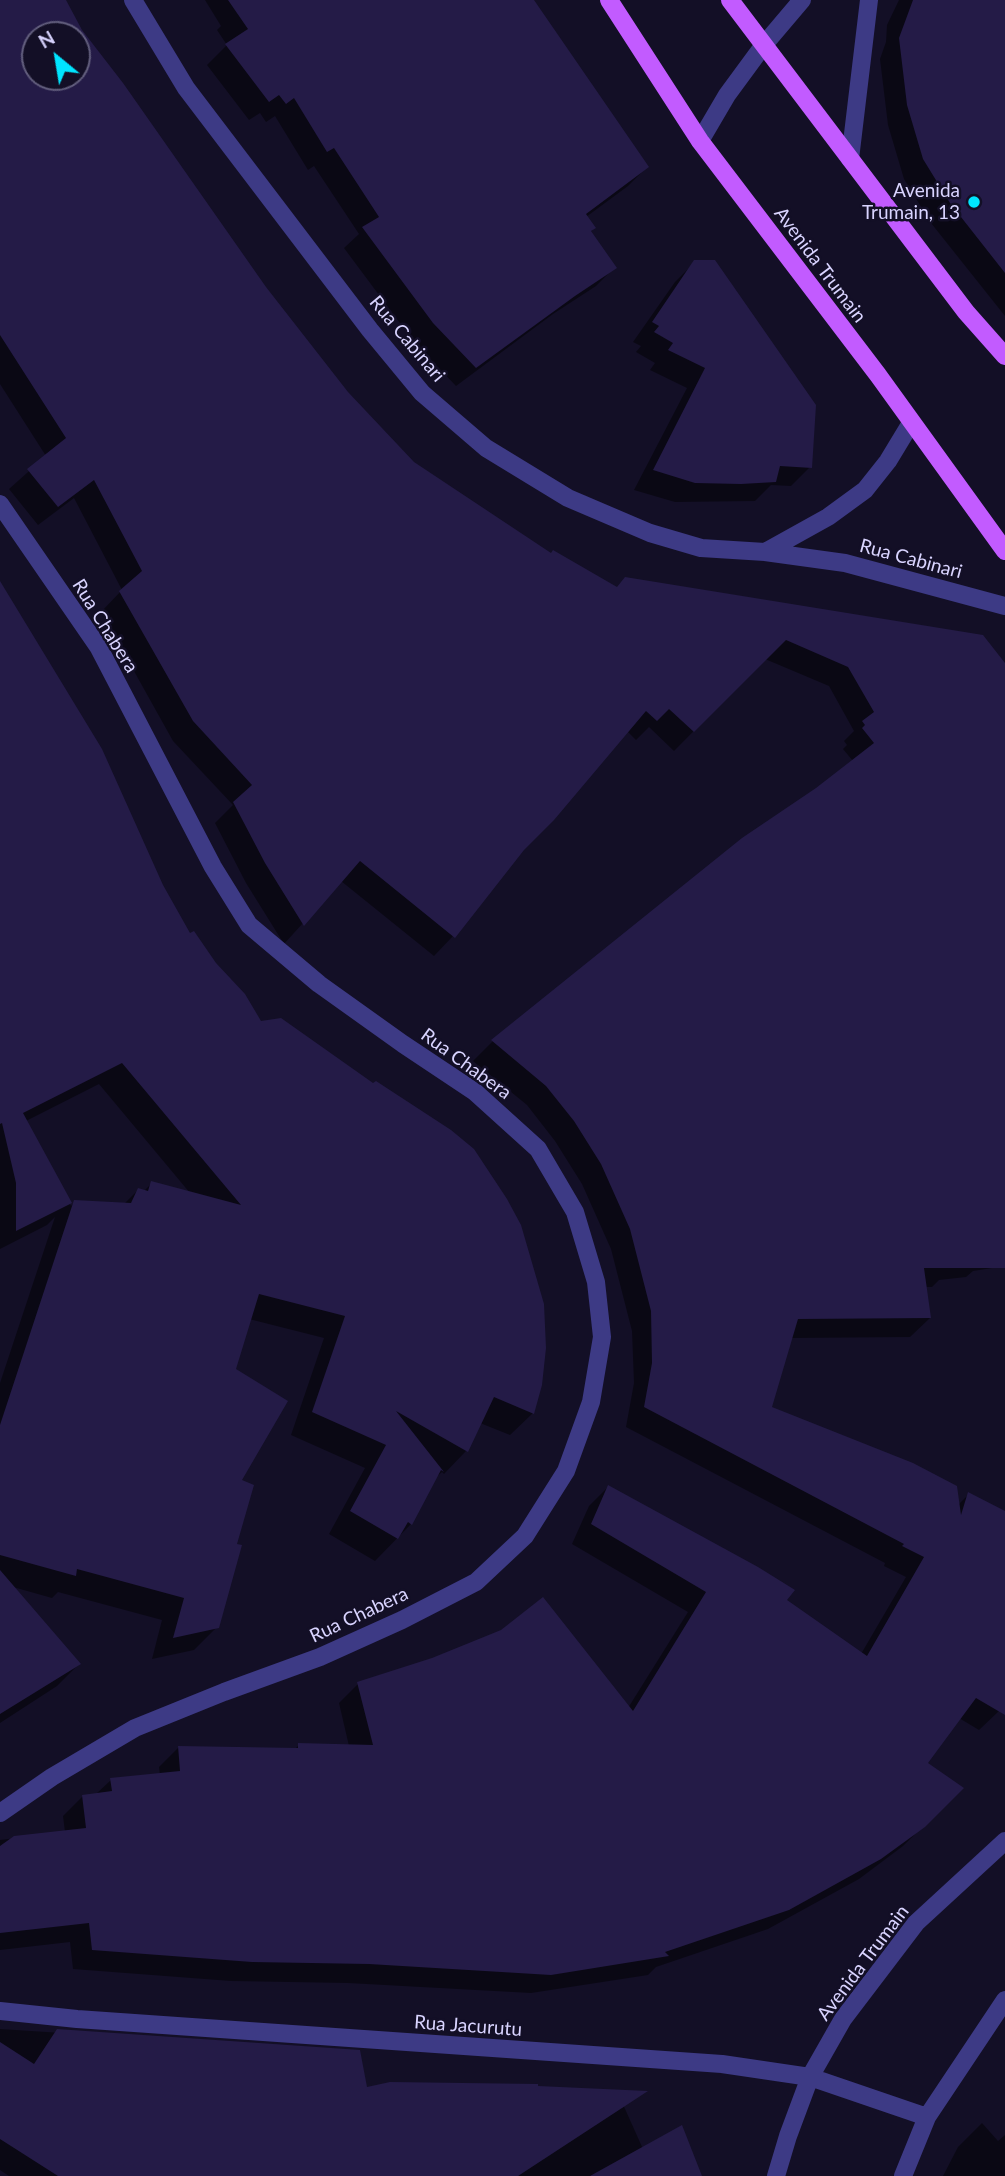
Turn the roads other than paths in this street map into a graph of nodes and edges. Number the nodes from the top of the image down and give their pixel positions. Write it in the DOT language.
graph roads {
  1 [pos="133,0"];
  2 [pos="609,0"];
  3 [pos="730,0"];
  4 [pos="802,0"];
  5 [pos="869,0"];
  6 [pos="763,46"];
  7 [pos="699,141"];
  8 [pos="850,159"];
  9 [pos="1005,356"];
  10 [pos="911,423"];
  11 [pos="0,504"];
  12 [pos="1005,551"];
  13 [pos="765,552"];
  14 [pos="1005,606"];
  15 [pos="0,1813"];
  16 [pos="1005,1841"];
  17 [pos="1005,2000"];
  18 [pos="0,2011"];
  19 [pos="810,2077"];
  20 [pos="927,2117"];
  21 [pos="776,2176"];
  22 [pos="902,2176"];
  1 -- 13 [label="street, Rua Cabinari"];
  2 -- 7 [label="main road, Avenida Trumain"];
  3 -- 6 [label="main road"];
  4 -- 6 [label="street"];
  5 -- 8 [label="street"];
  6 -- 7 [label="street"];
  6 -- 8 [label="main road"];
  7 -- 10 [label="main road, Avenida Trumain"];
  8 -- 9 [label="main road"];
  10 -- 12 [label="main road, Avenida Trumain"];
  10 -- 13 [label="street"];
  11 -- 15 [label="street, Rua Chabera"];
  13 -- 14 [label="street, Rua Cabinari"];
  16 -- 19 [label="street, Avenida Trumain"];
  17 -- 20 [label="street"];
  18 -- 19 [label="street, Rua Jacurutu"];
  19 -- 20 [label="street, Rua Jacurutu"];
  19 -- 21 [label="street, Avenida Trumain"];
  20 -- 22 [label="street"];
}
